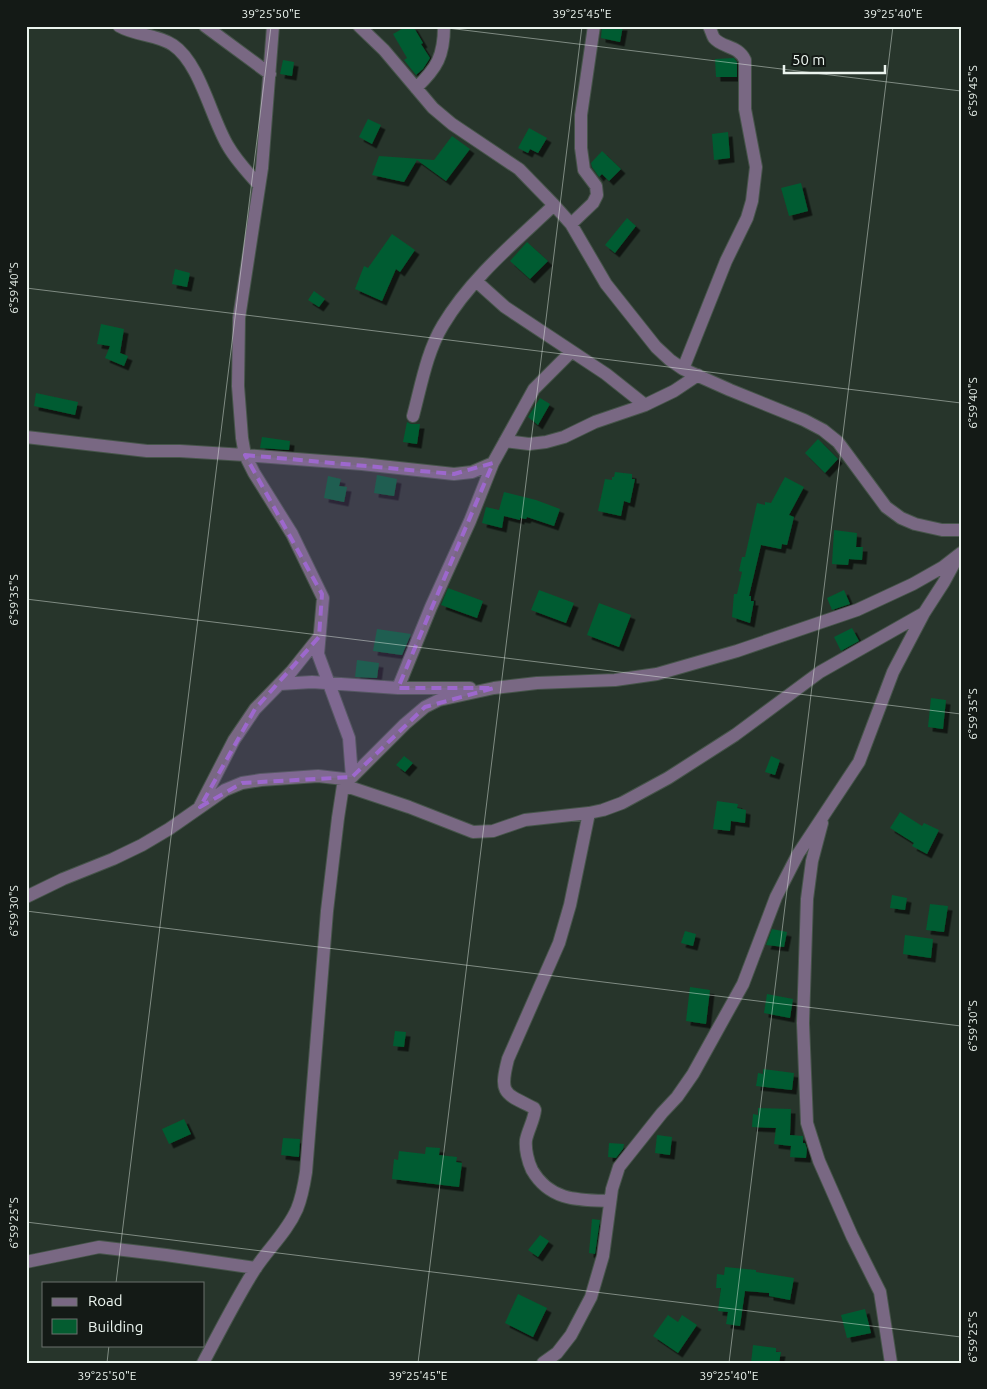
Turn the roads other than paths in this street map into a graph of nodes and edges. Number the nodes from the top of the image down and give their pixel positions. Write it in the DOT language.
graph roads {
  1 [pos="119,26"];
  2 [pos="205,26"];
  3 [pos="273,26"];
  4 [pos="360,26"];
  5 [pos="444,26"];
  6 [pos="594,26"];
  7 [pos="709,26"];
  8 [pos="270,74"];
  9 [pos="416,88"];
  10 [pos="259,185"];
  11 [pos="554,205"];
  12 [pos="571,224"];
  13 [pos="476,281"];
  14 [pos="571,352"];
  15 [pos="683,369"];
  16 [pos="698,375"];
  17 [pos="645,405"];
  18 [pos="414,416"];
  19 [pos="26,437"];
  20 [pos="505,441"];
  21 [pos="245,455"];
  22 [pos="492,463"];
  23 [pos="961,530"];
  24 [pos="959,554"];
  25 [pos="924,613"];
  26 [pos="319,637"];
  27 [pos="329,682"];
  28 [pos="280,684"];
  29 [pos="398,688"];
  30 [pos="494,688"];
  31 [pos="346,780"];
  32 [pos="200,807"];
  33 [pos="589,813"];
  34 [pos="824,814"];
  35 [pos="26,898"];
  36 [pos="610,1201"];
  37 [pos="26,1262"];
  38 [pos="256,1268"];
  39 [pos="203,1363"];
  40 [pos="543,1363"];
  41 [pos="891,1363"];
  1 -- 10 [label="street"];
  2 -- 8 [label="street"];
  3 -- 8 [label="street"];
  4 -- 9 [label="street"];
  5 -- 9 [label="street"];
  6 -- 12 [label="street"];
  7 -- 15 [label="street"];
  8 -- 10 [label="street"];
  9 -- 11 [label="street"];
  10 -- 21 [label="street"];
  11 -- 12 [label="street"];
  11 -- 13 [label="street"];
  12 -- 15 [label="street"];
  13 -- 14 [label="street"];
  13 -- 18 [label="street"];
  14 -- 17 [label="street"];
  14 -- 20 [label="street"];
  15 -- 16 [label="street"];
  16 -- 17 [label="street"];
  16 -- 23 [label="street"];
  17 -- 20 [label="street"];
  19 -- 21 [label="street"];
  20 -- 22 [label="street"];
  21 -- 22 [label="street"];
  21 -- 26 [label="street"];
  22 -- 29 [label="street"];
  24 -- 25 [label="street"];
  24 -- 30 [label="street"];
  25 -- 33 [label="street"];
  25 -- 34 [label="street"];
  26 -- 27 [label="street"];
  26 -- 28 [label="street"];
  27 -- 28 [label="street"];
  27 -- 29 [label="street"];
  27 -- 31 [label="street"];
  28 -- 32 [label="street"];
  29 -- 30 [label="street"];
  30 -- 31 [label="street"];
  31 -- 32 [label="street"];
  31 -- 33 [label="street"];
  31 -- 38 [label="street"];
  32 -- 35 [label="street"];
  33 -- 36 [label="street"];
  34 -- 36 [label="street"];
  34 -- 41 [label="street"];
  36 -- 40 [label="street"];
  37 -- 38 [label="street"];
  38 -- 39 [label="street"];
}
